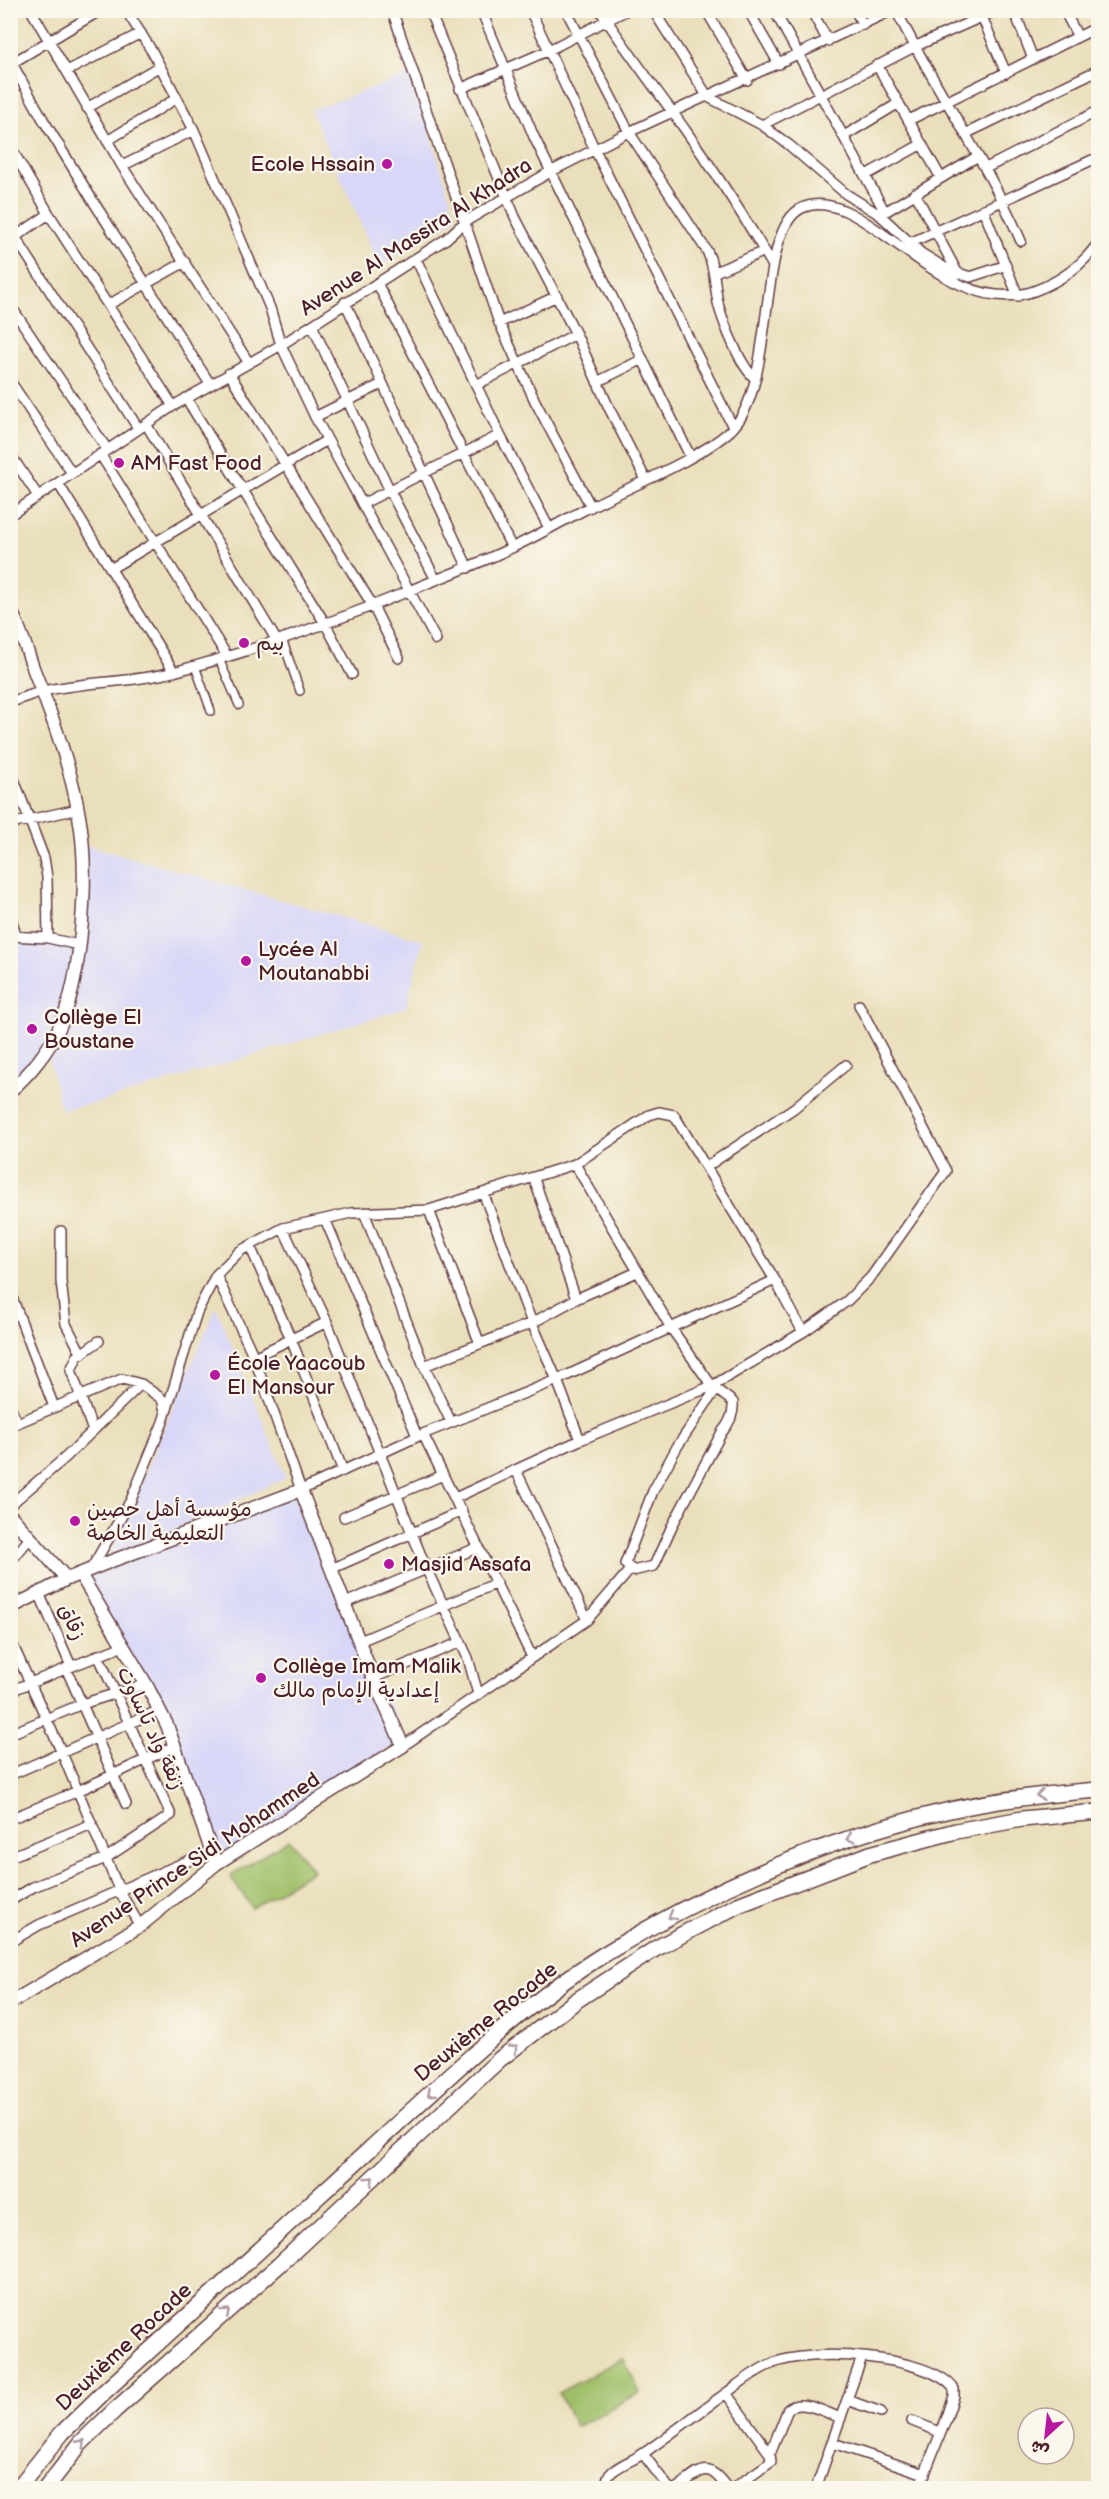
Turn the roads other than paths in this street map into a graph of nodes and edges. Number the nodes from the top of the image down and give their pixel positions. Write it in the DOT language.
graph roads {
  1 [pos="31,10"];
  2 [pos="101,10"];
  3 [pos="126,10"];
  4 [pos="392,10"];
  5 [pos="429,10"];
  6 [pos="481,10"];
  7 [pos="530,10"];
  8 [pos="566,10"];
  9 [pos="600,10"];
  10 [pos="627,10"];
  11 [pos="653,10"];
  12 [pos="706,10"];
  13 [pos="748,10"];
  14 [pos="774,10"];
  15 [pos="811,10"];
  16 [pos="855,10"];
  17 [pos="895,10"];
  18 [pos="997,10"];
  19 [pos="1014,10"];
  20 [pos="1064,10"];
  21 [pos="981,14"];
  22 [pos="607,22"];
  23 [pos="863,25"];
  24 [pos="1098,27"];
  25 [pos="141,33"];
  26 [pos="578,37"];
  27 [pos="1078,37"];
  28 [pos="49,41"];
  29 [pos="828,41"];
  30 [pos="914,46"];
  31 [pos="547,51"];
  32 [pos="799,56"];
  33 [pos="1033,59"];
  34 [pos="11,61"];
  35 [pos="779,64"];
  36 [pos="878,65"];
  37 [pos="160,66"];
  38 [pos="505,69"];
  39 [pos="1098,70"];
  40 [pos="67,71"];
  41 [pos="1006,73"];
  42 [pos="747,80"];
  43 [pos="460,89"];
  44 [pos="820,94"];
  45 [pos="708,97"];
  46 [pos="177,98"];
  47 [pos="945,100"];
  48 [pos="899,104"];
  49 [pos="87,108"];
  50 [pos="1098,111"];
  51 [pos="673,113"];
  52 [pos="909,120"];
  53 [pos="762,125"];
  54 [pos="194,129"];
  55 [pos="629,132"];
  56 [pos="965,134"];
  57 [pos="844,136"];
  58 [pos="107,141"];
  59 [pos="922,144"];
  60 [pos="10,146"];
  61 [pos="595,150"];
  62 [pos="978,156"];
  63 [pos="1092,160"];
  64 [pos="122,166"];
  65 [pos="986,168"];
  66 [pos="550,172"];
  67 [pos="866,175"];
  68 [pos="941,178"];
  69 [pos="915,193"];
  70 [pos="507,199"];
  71 [pos="1003,200"];
  72 [pos="983,209"];
  73 [pos="882,213"];
  74 [pos="49,214"];
  75 [pos="466,221"];
  76 [pos="936,230"];
  77 [pos="12,235"];
  78 [pos="1021,241"];
  79 [pos="910,243"];
  80 [pos="1098,243"];
  81 [pos="765,251"];
  82 [pos="416,259"];
  83 [pos="185,262"];
  84 [pos="773,266"];
  85 [pos="1004,266"];
  86 [pos="715,272"];
  87 [pos="958,274"];
  88 [pos="146,282"];
  89 [pos="377,283"];
  90 [pos="557,296"];
  91 [pos="1017,296"];
  92 [pos="345,302"];
  93 [pos="10,305"];
  94 [pos="108,305"];
  95 [pos="499,323"];
  96 [pos="312,325"];
  97 [pos="576,334"];
  98 [pos="281,345"];
  99 [pos="643,359"];
  100 [pos="249,363"];
  101 [pos="517,364"];
  102 [pos="229,373"];
  103 [pos="755,378"];
  104 [pos="10,381"];
  105 [pos="597,382"];
  106 [pos="210,384"];
  107 [pos="382,384"];
  108 [pos="476,385"];
  109 [pos="186,398"];
  110 [pos="346,401"];
  111 [pos="173,405"];
  112 [pos="315,417"];
  113 [pos="142,426"];
  114 [pos="733,427"];
  115 [pos="500,435"];
  116 [pos="327,440"];
  117 [pos="103,452"];
  118 [pos="463,453"];
  119 [pos="10,454"];
  120 [pos="690,456"];
  121 [pos="284,465"];
  122 [pos="426,472"];
  123 [pos="72,473"];
  124 [pos="646,480"];
  125 [pos="58,483"];
  126 [pos="244,490"];
  127 [pos="390,491"];
  128 [pos="38,496"];
  129 [pos="362,504"];
  130 [pos="591,507"];
  131 [pos="10,514"];
  132 [pos="202,515"];
  133 [pos="549,528"];
  134 [pos="157,542"];
  135 [pos="512,548"];
  136 [pos="112,568"];
  137 [pos="468,568"];
  138 [pos="436,580"];
  139 [pos="409,591"];
  140 [pos="372,606"];
  141 [pos="10,609"];
  142 [pos="326,625"];
  143 [pos="280,640"];
  144 [pos="436,640"];
  145 [pos="223,657"];
  146 [pos="399,658"];
  147 [pos="195,666"];
  148 [pos="174,672"];
  149 [pos="352,674"];
  150 [pos="43,691"];
  151 [pos="300,691"];
  152 [pos="10,702"];
  153 [pos="239,705"];
  154 [pos="211,711"];
  155 [pos="10,769"];
  156 [pos="78,809"];
  157 [pos="31,820"];
  158 [pos="10,824"];
  159 [pos="10,914"];
  160 [pos="13,936"];
  161 [pos="48,938"];
  162 [pos="78,945"];
  163 [pos="859,1005"];
  164 [pos="846,1065"];
  165 [pos="10,1091"];
  166 [pos="575,1164"];
  167 [pos="706,1167"];
  168 [pos="534,1179"];
  169 [pos="484,1195"];
  170 [pos="429,1210"];
  171 [pos="364,1212"];
  172 [pos="325,1219"];
  173 [pos="284,1228"];
  174 [pos="61,1231"];
  175 [pos="250,1246"];
  176 [pos="638,1272"];
  177 [pos="216,1275"];
  178 [pos="775,1280"];
  179 [pos="10,1292"];
  180 [pos="576,1299"];
  181 [pos="327,1322"];
  182 [pos="532,1323"];
  183 [pos="671,1328"];
  184 [pos="803,1332"];
  185 [pos="291,1339"];
  186 [pos="99,1341"];
  187 [pos="480,1344"];
  188 [pos="81,1353"];
  189 [pos="254,1357"];
  190 [pos="424,1366"];
  191 [pos="557,1380"];
  192 [pos="141,1384"];
  193 [pos="714,1387"];
  194 [pos="80,1397"];
  195 [pos="10,1406"];
  196 [pos="54,1407"];
  197 [pos="163,1422"];
  198 [pos="451,1422"];
  199 [pos="14,1424"];
  200 [pos="93,1431"];
  201 [pos="420,1435"];
  202 [pos="580,1440"];
  203 [pos="381,1453"];
  204 [pos="516,1470"];
  205 [pos="343,1471"];
  206 [pos="443,1475"];
  207 [pos="302,1490"];
  208 [pos="398,1496"];
  209 [pos="455,1498"];
  210 [pos="10,1505"];
  211 [pos="462,1511"];
  212 [pos="10,1515"];
  213 [pos="344,1517"];
  214 [pos="412,1533"];
  215 [pos="30,1538"];
  216 [pos="479,1547"];
  217 [pos="10,1562"];
  218 [pos="426,1568"];
  219 [pos="331,1569"];
  220 [pos="634,1571"];
  221 [pos="86,1572"];
  222 [pos="67,1579"];
  223 [pos="497,1583"];
  224 [pos="39,1593"];
  225 [pos="345,1603"];
  226 [pos="443,1606"];
  227 [pos="10,1608"];
  228 [pos="587,1620"];
  229 [pos="10,1640"];
  230 [pos="360,1641"];
  231 [pos="461,1642"];
  232 [pos="123,1646"];
  233 [pos="98,1655"];
  234 [pos="532,1658"];
  235 [pos="68,1667"];
  236 [pos="374,1677"];
  237 [pos="30,1682"];
  238 [pos="146,1684"];
  239 [pos="10,1691"];
  240 [pos="115,1693"];
  241 [pos="478,1694"];
  242 [pos="82,1704"];
  243 [pos="160,1710"];
  244 [pos="47,1719"];
  245 [pos="129,1724"];
  246 [pos="10,1734"];
  247 [pos="96,1737"];
  248 [pos="175,1746"];
  249 [pos="403,1746"];
  250 [pos="62,1753"];
  251 [pos="146,1760"];
  252 [pos="113,1774"];
  253 [pos="10,1775"];
  254 [pos="1098,1790"];
  255 [pos="78,1791"];
  256 [pos="126,1804"];
  257 [pos="1098,1812"];
  258 [pos="10,1819"];
  259 [pos="92,1824"];
  260 [pos="211,1851"];
  261 [pos="10,1857"];
  262 [pos="106,1858"];
  263 [pos="216,1864"];
  264 [pos="120,1892"];
  265 [pos="10,1901"];
  266 [pos="140,1926"];
  267 [pos="10,1942"];
  268 [pos="10,2003"];
  269 [pos="862,2357"];
  270 [pos="726,2393"];
  271 [pos="848,2400"];
  272 [pos="881,2412"];
  273 [pos="841,2418"];
  274 [pos="912,2421"];
  275 [pos="940,2432"];
  276 [pos="833,2443"];
  277 [pos="643,2454"];
  278 [pos="770,2454"];
  279 [pos="925,2474"];
  280 [pos="815,2487"];
  281 [pos="18,2488"];
  282 [pos="46,2488"];
  283 [pos="606,2488"];
  284 [pos="669,2488"];
  285 [pos="677,2488"];
  286 [pos="727,2488"];
  287 [pos="735,2488"];
  288 [pos="828,2488"];
  289 [pos="919,2488"];
  1 -- 28 [label="street"];
  2 -- 28 [label="street"];
  3 -- 25 [label="street"];
  4 -- 75 [label="street"];
  5 -- 43 [label="street"];
  6 -- 38 [label="street"];
  7 -- 31 [label="street"];
  8 -- 26 [label="street"];
  9 -- 22 [label="street"];
  10 -- 22 [label="street"];
  11 -- 45 [label="street"];
  12 -- 42 [label="street"];
  13 -- 35 [label="street"];
  14 -- 32 [label="street"];
  15 -- 29 [label="street"];
  16 -- 23 [label="street"];
  17 -- 23 [label="street, Avenue Al Massira Al Khadra"];
  17 -- 30 [label="street"];
  18 -- 21 [label="street"];
  19 -- 33 [label="street"];
  20 -- 27 [label="street"];
  21 -- 30 [label="street"];
  21 -- 41 [label="street"];
  22 -- 26 [label="street"];
  22 -- 51 [label="street"];
  23 -- 29 [label="street, Avenue Al Massira Al Khadra"];
  24 -- 27 [label="street"];
  25 -- 37 [label="street"];
  25 -- 40 [label="street"];
  26 -- 31 [label="street"];
  26 -- 55 [label="street"];
  27 -- 33 [label="street"];
  28 -- 34 [label="street"];
  28 -- 40 [label="street"];
  29 -- 32 [label="street, Avenue Al Massira Al Khadra"];
  30 -- 36 [label="street"];
  30 -- 47 [label="street"];
  31 -- 38 [label="street"];
  31 -- 61 [label="street"];
  32 -- 35 [label="street, Avenue Al Massira Al Khadra"];
  32 -- 44 [label="street"];
  33 -- 41 [label="street"];
  34 -- 88 [label="street"];
  35 -- 42 [label="street, Avenue Al Massira Al Khadra"];
  36 -- 44 [label="street"];
  36 -- 48 [label="street"];
  37 -- 46 [label="street"];
  37 -- 49 [label="street"];
  38 -- 43 [label="street"];
  38 -- 66 [label="street"];
  39 -- 56 [label="street"];
  40 -- 49 [label="street"];
  41 -- 47 [label="street"];
  42 -- 45 [label="street, Avenue Al Massira Al Khadra"];
  43 -- 70 [label="street"];
  44 -- 53 [label="street"];
  44 -- 57 [label="street"];
  45 -- 51 [label="street, Avenue Al Massira Al Khadra"];
  45 -- 53 [label="street"];
  46 -- 54 [label="street"];
  46 -- 58 [label="street"];
  47 -- 52 [label="street"];
  47 -- 56 [label="street"];
  48 -- 52 [label="street"];
  48 -- 57 [label="street"];
  49 -- 58 [label="street"];
  50 -- 65 [label="street"];
  51 -- 55 [label="street, Avenue Al Massira Al Khadra"];
  51 -- 81 [label="street"];
  52 -- 59 [label="street"];
  53 -- 73 [label="street"];
  54 -- 64 [label="street"];
  54 -- 98 [label="street"];
  55 -- 61 [label="street, Avenue Al Massira Al Khadra"];
  55 -- 86 [label="street"];
  56 -- 62 [label="street"];
  57 -- 67 [label="street"];
  58 -- 64 [label="street"];
  59 -- 67 [label="street"];
  59 -- 68 [label="street"];
  60 -- 74 [label="street"];
  61 -- 66 [label="street, Avenue Al Massira Al Khadra"];
  61 -- 114 [label="street"];
  62 -- 65 [label="street"];
  62 -- 68 [label="street"];
  63 -- 71 [label="street"];
  64 -- 83 [label="street"];
  65 -- 71 [label="street"];
  66 -- 70 [label="street, Avenue Al Massira Al Khadra"];
  66 -- 99 [label="street"];
  67 -- 73 [label="street"];
  68 -- 69 [label="street"];
  69 -- 73 [label="street"];
  69 -- 76 [label="street"];
  70 -- 75 [label="street, Avenue Al Massira Al Khadra"];
  70 -- 90 [label="street"];
  71 -- 72 [label="street"];
  71 -- 78 [label="street"];
  72 -- 76 [label="street"];
  72 -- 85 [label="street"];
  73 -- 79 [label="street"];
  74 -- 77 [label="street"];
  74 -- 94 [label="street"];
  75 -- 82 [label="street, Avenue Al Massira Al Khadra"];
  75 -- 95 [label="street"];
  76 -- 79 [label="street"];
  76 -- 87 [label="street"];
  77 -- 113 [label="street"];
  79 -- 87 [label="street"];
  80 -- 91 [label="street"];
  81 -- 84 [label="street"];
  81 -- 86 [label="street"];
  82 -- 89 [label="street, Avenue Al Massira Al Khadra"];
  82 -- 108 [label="street"];
  83 -- 88 [label="street"];
  83 -- 100 [label="street"];
  84 -- 91 [label="street"];
  84 -- 103 [label="street"];
  85 -- 87 [label="street"];
  85 -- 91 [label="street"];
  86 -- 103 [label="street"];
  88 -- 94 [label="street"];
  88 -- 106 [label="street"];
  89 -- 92 [label="street, Avenue Al Massira Al Khadra"];
  89 -- 118 [label="street"];
  90 -- 95 [label="street"];
  90 -- 97 [label="street"];
  92 -- 96 [label="street, Avenue Al Massira Al Khadra"];
  92 -- 107 [label="street"];
  93 -- 117 [label="street"];
  94 -- 111 [label="street"];
  95 -- 101 [label="street"];
  96 -- 98 [label="street, Avenue Al Massira Al Khadra"];
  96 -- 110 [label="street"];
  97 -- 101 [label="street"];
  97 -- 105 [label="street"];
  98 -- 100 [label="street, Avenue Al Massira Al Khadra"];
  98 -- 112 [label="street"];
  99 -- 105 [label="street"];
  99 -- 120 [label="street"];
  100 -- 102 [label="street, Avenue Al Massira Al Khadra"];
  101 -- 108 [label="street"];
  101 -- 130 [label="street"];
  102 -- 106 [label="street, Avenue Al Massira Al Khadra"];
  102 -- 121 [label="street"];
  103 -- 114 [label="street"];
  104 -- 123 [label="street"];
  105 -- 124 [label="street"];
  106 -- 109 [label="street, Avenue Al Massira Al Khadra"];
  107 -- 110 [label="street"];
  107 -- 122 [label="street"];
  108 -- 115 [label="street"];
  109 -- 111 [label="street, Avenue Al Massira Al Khadra"];
  109 -- 126 [label="street"];
  110 -- 112 [label="street"];
  110 -- 127 [label="street"];
  111 -- 113 [label="street, Avenue Al Massira Al Khadra"];
  112 -- 116 [label="street"];
  113 -- 117 [label="street, Avenue Al Massira Al Khadra"];
  113 -- 132 [label="street"];
  114 -- 120 [label="street"];
  115 -- 118 [label="street"];
  115 -- 133 [label="street"];
  116 -- 121 [label="street"];
  116 -- 129 [label="street"];
  117 -- 123 [label="street, Avenue Al Massira Al Khadra"];
  117 -- 134 [label="street"];
  118 -- 122 [label="street"];
  118 -- 135 [label="street"];
  119 -- 128 [label="street"];
  120 -- 124 [label="street"];
  121 -- 126 [label="street"];
  121 -- 140 [label="street"];
  122 -- 127 [label="street"];
  122 -- 137 [label="street"];
  123 -- 125 [label="street, Avenue Al Massira Al Khadra"];
  124 -- 130 [label="street"];
  125 -- 128 [label="street, Avenue Al Massira Al Khadra"];
  125 -- 136 [label="street"];
  126 -- 132 [label="street"];
  126 -- 142 [label="street"];
  127 -- 129 [label="street"];
  127 -- 138 [label="street"];
  128 -- 131 [label="street, Avenue Al Massira Al Khadra"];
  129 -- 139 [label="street"];
  130 -- 133 [label="street"];
  132 -- 134 [label="street"];
  132 -- 143 [label="street"];
  133 -- 135 [label="street"];
  134 -- 136 [label="street"];
  134 -- 145 [label="street"];
  135 -- 137 [label="street"];
  136 -- 148 [label="street"];
  137 -- 138 [label="street"];
  138 -- 139 [label="street"];
  139 -- 140 [label="street"];
  139 -- 144 [label="street"];
  140 -- 142 [label="street"];
  140 -- 146 [label="street"];
  141 -- 150 [label="street"];
  142 -- 143 [label="street"];
  142 -- 149 [label="street"];
  143 -- 145 [label="street"];
  143 -- 151 [label="street"];
  145 -- 147 [label="street"];
  145 -- 153 [label="street"];
  147 -- 148 [label="street"];
  147 -- 154 [label="street"];
  148 -- 150 [label="street"];
  150 -- 152 [label="street"];
  150 -- 156 [label="street"];
  155 -- 157 [label="street"];
  156 -- 157 [label="street"];
  156 -- 162 [label="street"];
  157 -- 158 [label="street"];
  157 -- 161 [label="street"];
  159 -- 160 [label="street"];
  160 -- 161 [label="street"];
  161 -- 162 [label="street"];
  162 -- 165 [label="street"];
  163 -- 184 [label="street"];
  164 -- 167 [label="street"];
  166 -- 167 [label="street"];
  166 -- 168 [label="street"];
  166 -- 176 [label="street"];
  167 -- 178 [label="street"];
  168 -- 169 [label="street"];
  168 -- 180 [label="street"];
  169 -- 170 [label="street"];
  169 -- 182 [label="street"];
  170 -- 171 [label="street"];
  170 -- 187 [label="street"];
  171 -- 172 [label="street"];
  171 -- 190 [label="street"];
  172 -- 173 [label="street"];
  172 -- 201 [label="street"];
  173 -- 175 [label="street"];
  173 -- 181 [label="street"];
  174 -- 188 [label="street"];
  175 -- 177 [label="street"];
  175 -- 185 [label="street"];
  176 -- 180 [label="street"];
  176 -- 183 [label="street"];
  177 -- 189 [label="street"];
  177 -- 197 [label="street"];
  178 -- 183 [label="street"];
  178 -- 184 [label="street"];
  179 -- 196 [label="street"];
  180 -- 182 [label="street"];
  181 -- 185 [label="street"];
  181 -- 203 [label="street"];
  182 -- 187 [label="street"];
  182 -- 191 [label="street"];
  183 -- 191 [label="street"];
  183 -- 193 [label="street"];
  184 -- 193 [label="street"];
  185 -- 189 [label="street"];
  185 -- 205 [label="street"];
  186 -- 188 [label="street"];
  187 -- 190 [label="street"];
  188 -- 194 [label="street"];
  189 -- 207 [label="street"];
  190 -- 198 [label="street"];
  191 -- 198 [label="street"];
  191 -- 202 [label="street"];
  192 -- 194 [label="street"];
  192 -- 197 [label="street"];
  192 -- 200 [label="street"];
  193 -- 202 [label="street"];
  193 -- 220 [label="street"];
  193 -- 220 [label="street, Avenue Prince Sidi Mohammed"];
  194 -- 196 [label="street"];
  194 -- 200 [label="street"];
  195 -- 199 [label="street"];
  196 -- 199 [label="street"];
  197 -- 221 [label="street"];
  198 -- 201 [label="street"];
  200 -- 210 [label="street"];
  201 -- 203 [label="street"];
  201 -- 206 [label="street"];
  202 -- 204 [label="street"];
  203 -- 205 [label="street"];
  203 -- 208 [label="street"];
  204 -- 209 [label="street"];
  204 -- 228 [label="street"];
  205 -- 207 [label="street"];
  206 -- 208 [label="street"];
  206 -- 209 [label="street"];
  207 -- 219 [label="street"];
  207 -- 221 [label="street"];
  208 -- 213 [label="street"];
  208 -- 214 [label="street"];
  209 -- 211 [label="street"];
  211 -- 214 [label="street"];
  211 -- 216 [label="street"];
  212 -- 215 [label="street"];
  214 -- 218 [label="street"];
  214 -- 219 [label="street"];
  215 -- 217 [label="street"];
  215 -- 222 [label="street"];
  216 -- 218 [label="street"];
  216 -- 223 [label="street"];
  218 -- 225 [label="street"];
  218 -- 226 [label="street"];
  219 -- 225 [label="street"];
  220 -- 228 [label="street, Avenue Prince Sidi Mohammed"];
  221 -- 222 [label="street"];
  221 -- 232 [label="street"];
  222 -- 224 [label="street"];
  223 -- 226 [label="street"];
  223 -- 234 [label="street"];
  224 -- 227 [label="street"];
  224 -- 235 [label="street, زقاق"];
  225 -- 230 [label="street"];
  226 -- 230 [label="street"];
  226 -- 231 [label="street"];
  228 -- 234 [label="street, Avenue Prince Sidi Mohammed"];
  229 -- 237 [label="street"];
  230 -- 236 [label="street"];
  231 -- 236 [label="street"];
  231 -- 241 [label="street"];
  232 -- 233 [label="street"];
  232 -- 238 [label="street"];
  233 -- 235 [label="street"];
  233 -- 240 [label="street, زنقة واد تاساوت"];
  234 -- 241 [label="street, Avenue Prince Sidi Mohammed"];
  235 -- 237 [label="street"];
  235 -- 242 [label="street, زقاق"];
  236 -- 249 [label="street"];
  237 -- 239 [label="street"];
  237 -- 244 [label="street"];
  238 -- 240 [label="street"];
  238 -- 243 [label="street"];
  240 -- 242 [label="street"];
  240 -- 245 [label="street, زنقة واد تاساوت"];
  241 -- 249 [label="street, Avenue Prince Sidi Mohammed"];
  242 -- 244 [label="street"];
  242 -- 247 [label="street, زقاق"];
  243 -- 245 [label="street"];
  243 -- 248 [label="street"];
  244 -- 246 [label="street"];
  244 -- 250 [label="street"];
  245 -- 247 [label="street"];
  245 -- 251 [label="street, زنقة واد تاساوت"];
  247 -- 250 [label="street"];
  247 -- 252 [label="street, زقاق"];
  248 -- 251 [label="street"];
  248 -- 260 [label="street"];
  249 -- 263 [label="street, Avenue Prince Sidi Mohammed"];
  250 -- 253 [label="street"];
  250 -- 255 [label="street"];
  251 -- 252 [label="street"];
  251 -- 262 [label="street, زنقة واد تاساوت"];
  252 -- 255 [label="street"];
  252 -- 256 [label="street, زقاق"];
  254 -- 281 [label="highway, Deuxième Rocade, one-way"];
  255 -- 258 [label="street"];
  255 -- 259 [label="street"];
  282 -- 257 [label="highway, Deuxième Rocade, one-way"];
  259 -- 261 [label="street"];
  259 -- 262 [label="street"];
  260 -- 263 [label="street"];
  260 -- 264 [label="street"];
  262 -- 264 [label="street"];
  262 -- 265 [label="street"];
  263 -- 266 [label="street, Avenue Prince Sidi Mohammed"];
  264 -- 266 [label="street"];
  264 -- 267 [label="street"];
  266 -- 268 [label="street, Avenue Prince Sidi Mohammed"];
  269 -- 270 [label="street"];
  269 -- 271 [label="street"];
  269 -- 275 [label="street"];
  270 -- 277 [label="street"];
  270 -- 278 [label="street"];
  271 -- 272 [label="street"];
  271 -- 273 [label="street"];
  273 -- 276 [label="street"];
  273 -- 278 [label="street"];
  274 -- 275 [label="street"];
  275 -- 279 [label="street"];
  276 -- 279 [label="street"];
  276 -- 280 [label="street"];
  277 -- 283 [label="street"];
  277 -- 284 [label="street"];
  278 -- 287 [label="street"];
  279 -- 289 [label="street"];
  280 -- 288 [label="street"];
  285 -- 286 [label="street"];
}
